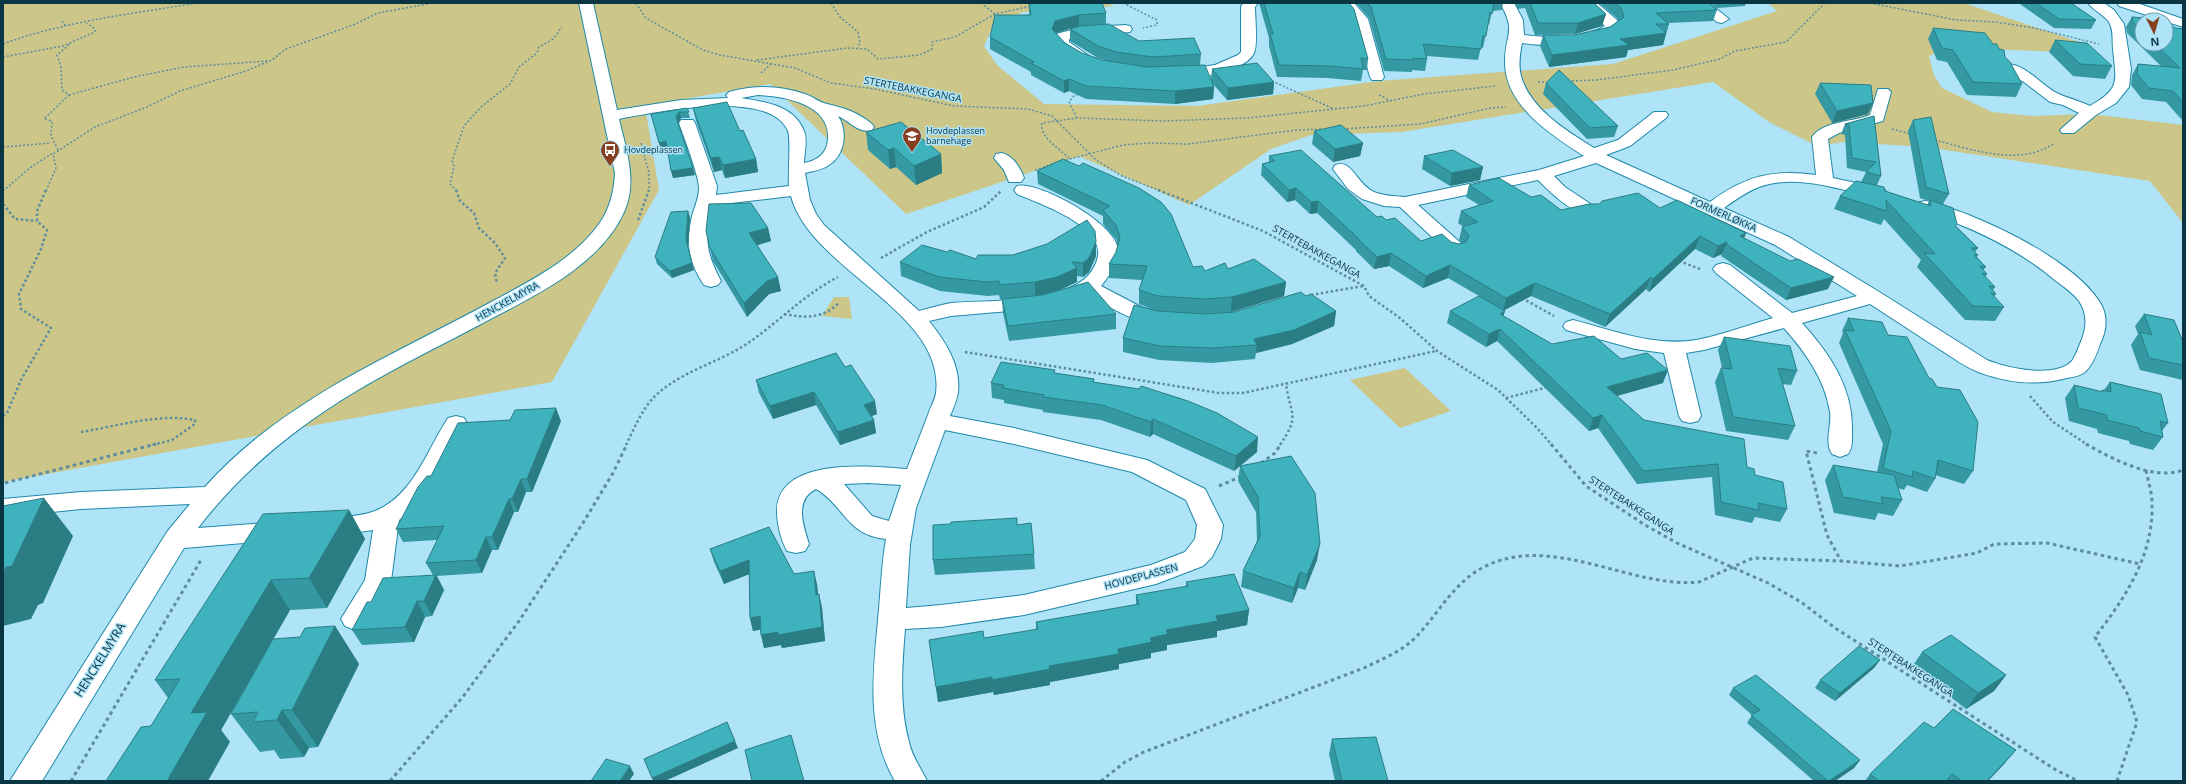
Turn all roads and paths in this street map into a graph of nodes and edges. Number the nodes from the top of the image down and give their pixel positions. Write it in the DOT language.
graph roads {
  1 [pos="197,3"];
  2 [pos="433,3"];
  3 [pos="586,3"];
  4 [pos="636,3"];
  5 [pos="831,3"];
  6 [pos="980,3"];
  7 [pos="1251,3"];
  8 [pos="1347,3"];
  9 [pos="1507,3"];
  10 [pos="1589,3"];
  11 [pos="1701,3"];
  12 [pos="1825,3"];
  13 [pos="1870,3"];
  14 [pos="2095,3"];
  15 [pos="2124,3"];
  16 [pos="1032,6"];
  17 [pos="996,14"];
  18 [pos="1722,19"];
  19 [pos="62,21"];
  20 [pos="87,23"];
  21 [pos="2183,23"];
  22 [pos="66,26"];
  23 [pos="562,27"];
  24 [pos="1125,29"];
  25 [pos="1518,38"];
  26 [pos="71,43"];
  27 [pos="3,44"];
  28 [pos="858,48"];
  29 [pos="2120,48"];
  30 [pos="3,57"];
  31 [pos="272,60"];
  32 [pos="754,61"];
  33 [pos="1094,62"];
  34 [pos="1235,63"];
  35 [pos="2007,68"];
  36 [pos="1164,75"];
  37 [pos="1377,77"];
  38 [pos="1564,81"];
  39 [pos="1556,82"];
  40 [pos="1516,85"];
  41 [pos="1883,92"];
  42 [pos="1081,93"];
  43 [pos="69,94"];
  44 [pos="727,102"];
  45 [pos="1530,106"];
  46 [pos="823,109"];
  47 [pos="1334,109"];
  48 [pos="2090,112"];
  49 [pos="1660,115"];
  50 [pos="610,116"];
  51 [pos="1077,118"];
  52 [pos="1058,120"];
  53 [pos="687,122"];
  54 [pos="1866,123"];
  55 [pos="866,128"];
  56 [pos="1328,129"];
  57 [pos="1336,129"];
  58 [pos="2068,130"];
  59 [pos="1917,135"];
  60 [pos="1931,139"];
  61 [pos="51,143"];
  62 [pos="3,147"];
  63 [pos="59,149"];
  64 [pos="1089,153"];
  65 [pos="1594,155"];
  66 [pos="1002,158"];
  67 [pos="1069,158"];
  68 [pos="1341,168"];
  69 [pos="796,169"];
  70 [pos="1542,174"];
  71 [pos="1825,181"];
  72 [pos="1019,184"];
  73 [pos="798,190"];
  74 [pos="3,191"];
  75 [pos="707,201"];
  76 [pos="1405,202"];
  77 [pos="3,204"];
  78 [pos="1712,208"];
  79 [pos="1589,211"];
  80 [pos="37,221"];
  81 [pos="1456,249"];
  82 [pos="1678,261"];
  83 [pos="860,268"];
  84 [pos="1723,269"];
  85 [pos="711,281"];
  86 [pos="1364,286"];
  87 [pos="1088,287"];
  88 [pos="1309,296"];
  89 [pos="516,297"];
  90 [pos="1520,297"];
  91 [pos="1874,297"];
  92 [pos="839,303"];
  93 [pos="784,314"];
  94 [pos="916,319"];
  95 [pos="1178,319"];
  96 [pos="1788,320"];
  97 [pos="1573,326"];
  98 [pos="1674,349"];
  99 [pos="1437,351"];
  100 [pos="942,355"];
  101 [pos="2016,376"];
  102 [pos="1286,383"];
  103 [pos="1553,386"];
  104 [pos="1506,398"];
  105 [pos="3,416"];
  106 [pos="1690,416"];
  107 [pos="937,421"];
  108 [pos="456,423"];
  109 [pos="82,432"];
  110 [pos="1840,449"];
  111 [pos="1258,465"];
  112 [pos="2146,470"];
  113 [pos="2183,470"];
  114 [pos="1246,472"];
  115 [pos="915,478"];
  116 [pos="817,479"];
  117 [pos="3,484"];
  118 [pos="210,495"];
  119 [pos="1196,495"];
  120 [pos="3,508"];
  121 [pos="387,517"];
  122 [pos="899,531"];
  123 [pos="215,536"];
  124 [pos="176,539"];
  125 [pos="796,544"];
  126 [pos="1841,561"];
  127 [pos="2140,564"];
  128 [pos="1731,567"];
  129 [pos="355,619"];
  130 [pos="892,619"];
  131 [pos="25,781"];
  132 [pos="71,781"];
  133 [pos="390,781"];
  134 [pos="912,781"];
  135 [pos="1101,781"];
  136 [pos="2078,781"];
  137 [pos="2117,781"];
  1 -- 20 [label="path"];
  2 -- 31 [label="path"];
  3 -- 50 [label="street, HENCKELMYRA"];
  4 -- 32 [label="path, STERTEBAKKEGANGA"];
  5 -- 28 [label="path"];
  6 -- 17 [label="path"];
  7 -- 34 [label="street"];
  8 -- 37 [label="street"];
  9 -- 25 [label="street, FORMERLØKKA"];
  10 -- 25 [label="street"];
  11 -- 18 [label="street"];
  12 -- 38 [label="path"];
  13 -- 29 [label="path"];
  14 -- 29 [label="street"];
  15 -- 21 [label="street"];
  16 -- 17 [label="path"];
  17 -- 28 [label="path"];
  19 -- 22 [label="path"];
  20 -- 22 [label="path"];
  20 -- 26 [label="path"];
  22 -- 27 [label="path"];
  23 -- 89 [label="path"];
  24 -- 33 [label="street"];
  25 -- 40 [label="street, FORMERLØKKA"];
  26 -- 30 [label="path"];
  26 -- 43 [label="path"];
  28 -- 32 [label="path"];
  29 -- 48 [label="street"];
  31 -- 43 [label="path"];
  31 -- 63 [label="path"];
  32 -- 52 [label="path, STERTEBAKKEGANGA"];
  34 -- 36 [label="street"];
  34 -- 47 [label="path"];
  35 -- 48 [label="street"];
  39 -- 40 [label="path"];
  40 -- 45 [label="street, FORMERLØKKA"];
  40 -- 47 [label="path"];
  41 -- 54 [label="street"];
  42 -- 51 [label="path"];
  43 -- 61 [label="path"];
  44 -- 46 [label="street"];
  44 -- 50 [label="street"];
  44 -- 69 [label="street"];
  45 -- 57 [label="path"];
  45 -- 65 [label="street, FORMERLØKKA"];
  46 -- 55 [label="street"];
  46 -- 69 [label="street"];
  47 -- 51 [label="path"];
  48 -- 58 [label="street"];
  49 -- 65 [label="street"];
  50 -- 89 [label="street, HENCKELMYRA"];
  51 -- 52 [label="path"];
  52 -- 64 [label="path, STERTEBAKKEGANGA"];
  52 -- 67 [label="path"];
  53 -- 75 [label="street"];
  54 -- 59 [label="path"];
  54 -- 71 [label="street"];
  56 -- 64 [label="path"];
  58 -- 60 [label="path"];
  61 -- 62 [label="path"];
  61 -- 63 [label="path"];
  63 -- 74 [label="path"];
  63 -- 80 [label="path"];
  64 -- 67 [label="path"];
  64 -- 86 [label="path, STERTEBAKKEGANGA"];
  65 -- 70 [label="street"];
  65 -- 78 [label="street, FORMERLØKKA"];
  66 -- 72 [label="street"];
  67 -- 72 [label="path"];
  68 -- 76 [label="street"];
  69 -- 73 [label="street"];
  70 -- 76 [label="street"];
  70 -- 79 [label="street"];
  71 -- 78 [label="street"];
  71 -- 101 [label="street, FORMERLØKKA"];
  72 -- 83 [label="path"];
  72 -- 87 [label="street"];
  73 -- 75 [label="street"];
  73 -- 83 [label="street"];
  75 -- 85 [label="street"];
  76 -- 81 [label="street"];
  77 -- 80 [label="path"];
  78 -- 91 [label="street, FORMERLØKKA"];
  80 -- 105 [label="path"];
  82 -- 84 [label="path"];
  83 -- 93 [label="path"];
  83 -- 94 [label="street"];
  84 -- 96 [label="street"];
  86 -- 88 [label="path"];
  86 -- 99 [label="path, STERTEBAKKEGANGA"];
  87 -- 94 [label="street"];
  87 -- 95 [label="street"];
  89 -- 118 [label="street, HENCKELMYRA"];
  90 -- 97 [label="path"];
  91 -- 96 [label="street"];
  91 -- 101 [label="street, FORMERLØKKA"];
  92 -- 93 [label="path"];
  93 -- 133 [label="path"];
  94 -- 100 [label="street"];
  96 -- 98 [label="street"];
  96 -- 110 [label="street"];
  97 -- 98 [label="street"];
  98 -- 106 [label="street"];
  99 -- 102 [label="path"];
  99 -- 104 [label="path, STERTEBAKKEGANGA"];
  100 -- 102 [label="path"];
  100 -- 107 [label="street"];
  101 -- 112 [label="path"];
  102 -- 111 [label="path"];
  103 -- 104 [label="path"];
  104 -- 128 [label="path, STERTEBAKKEGANGA"];
  107 -- 115 [label="street"];
  107 -- 119 [label="street"];
  108 -- 121 [label="street"];
  109 -- 117 [label="path"];
  110 -- 126 [label="path"];
  112 -- 113 [label="path"];
  112 -- 127 [label="path"];
  114 -- 119 [label="path"];
  115 -- 116 [label="street"];
  115 -- 122 [label="street"];
  116 -- 122 [label="street"];
  116 -- 125 [label="street"];
  118 -- 120 [label="street"];
  118 -- 124 [label="street, HENCKELMYRA"];
  119 -- 130 [label="street, HOVDEPLASSEN"];
  121 -- 123 [label="street"];
  121 -- 129 [label="street"];
  122 -- 130 [label="street"];
  123 -- 124 [label="street"];
  123 -- 132 [label="path"];
  124 -- 131 [label="street, HENCKELMYRA"];
  126 -- 127 [label="path"];
  126 -- 128 [label="path"];
  127 -- 137 [label="path"];
  128 -- 135 [label="path"];
  128 -- 136 [label="path, STERTEBAKKEGANGA"];
  130 -- 134 [label="street"];
}
